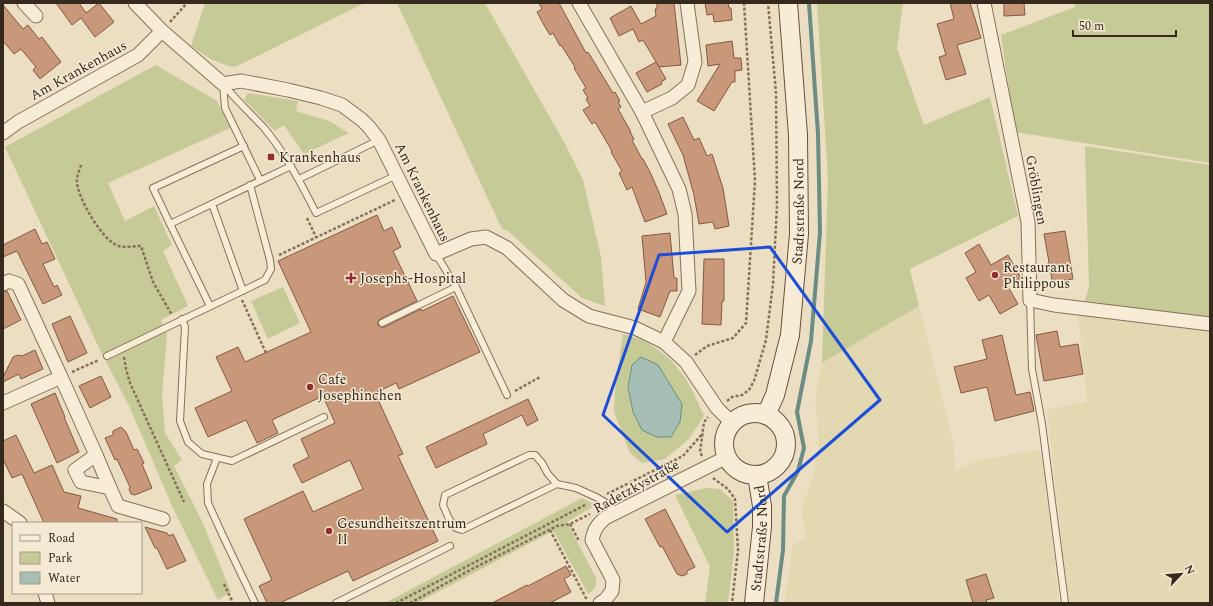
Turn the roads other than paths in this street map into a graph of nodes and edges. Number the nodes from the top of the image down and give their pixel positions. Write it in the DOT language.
graph roads {
  1 [pos="24,3"];
  2 [pos="135,3"];
  3 [pos="579,3"];
  4 [pos="687,3"];
  5 [pos="788,3"];
  6 [pos="984,3"];
  7 [pos="36,16"];
  8 [pos="162,31"];
  9 [pos="223,84"];
  10 [pos="642,112"];
  11 [pos="3,133"];
  12 [pos="379,140"];
  13 [pos="244,146"];
  14 [pos="291,166"];
  15 [pos="397,175"];
  16 [pos="299,179"];
  17 [pos="260,180"];
  18 [pos="250,185"];
  19 [pos="212,204"];
  20 [pos="170,224"];
  21 [pos="436,254"];
  22 [pos="3,284"];
  23 [pos="456,287"];
  24 [pos="240,292"];
  25 [pos="1030,300"];
  26 [pos="210,306"];
  27 [pos="179,321"];
  28 [pos="382,323"];
  29 [pos="1210,324"];
  30 [pos="664,342"];
  31 [pos="107,356"];
  32 [pos="61,377"];
  33 [pos="507,395"];
  34 [pos="3,402"];
  35 [pos="766,415"];
  36 [pos="324,417"];
  37 [pos="732,423"];
  38 [pos="96,455"];
  39 [pos="727,457"];
  40 [pos="217,458"];
  41 [pos="757,475"];
  42 [pos="557,484"];
  43 [pos="110,488"];
  44 [pos="3,511"];
  45 [pos="615,514"];
  46 [pos="164,519"];
  47 [pos="19,522"];
  48 [pos="450,546"];
  49 [pos="255,603"];
  50 [pos="336,603"];
  51 [pos="600,603"];
  52 [pos="754,603"];
  53 [pos="1065,603"];
  1 -- 7 [label="street"];
  2 -- 8 [label="street"];
  3 -- 10 [label="street"];
  4 -- 10 [label="street"];
  5 -- 35 [label="main road, Stadtstraße Nord"];
  6 -- 25 [label="street, Gröblingen"];
  8 -- 9 [label="street"];
  8 -- 11 [label="street, Am Krankenhaus"];
  9 -- 12 [label="street, Am Krankenhaus"];
  9 -- 13 [label="lane"];
  9 -- 14 [label="lane"];
  10 -- 30 [label="street"];
  12 -- 15 [label="street, Am Krankenhaus"];
  12 -- 16 [label="lane"];
  13 -- 17 [label="lane"];
  13 -- 20 [label="lane"];
  14 -- 16 [label="lane"];
  14 -- 17 [label="lane"];
  15 -- 16 [label="lane"];
  15 -- 21 [label="street, Am Krankenhaus"];
  17 -- 18 [label="lane"];
  18 -- 19 [label="lane"];
  18 -- 24 [label="lane"];
  19 -- 20 [label="lane"];
  19 -- 24 [label="lane"];
  20 -- 26 [label="lane"];
  21 -- 23 [label="lane"];
  21 -- 30 [label="street, Am Krankenhaus"];
  22 -- 32 [label="street"];
  23 -- 28 [label="lane"];
  23 -- 33 [label="lane"];
  24 -- 26 [label="lane"];
  25 -- 29 [label="street"];
  25 -- 53 [label="lane"];
  26 -- 27 [label="lane"];
  27 -- 31 [label="lane"];
  27 -- 40 [label="lane"];
  30 -- 37 [label="street, Am Krankenhaus"];
  32 -- 34 [label="street"];
  32 -- 38 [label="street"];
  35 -- 37 [label="main road"];
  35 -- 41 [label="main road"];
  36 -- 40 [label="lane"];
  37 -- 39 [label="main road"];
  38 -- 43 [label="street"];
  38 -- 43 [label="street"];
  39 -- 41 [label="main road"];
  39 -- 45 [label="street, Radetzkystraße"];
  40 -- 49 [label="lane"];
  41 -- 52 [label="main road, Stadtstraße Nord"];
  42 -- 42 [label="lane"];
  42 -- 45 [label="lane"];
  43 -- 46 [label="street"];
  44 -- 47 [label="street"];
  45 -- 51 [label="street, Radetzkystraße"];
  48 -- 50 [label="lane"];
}
